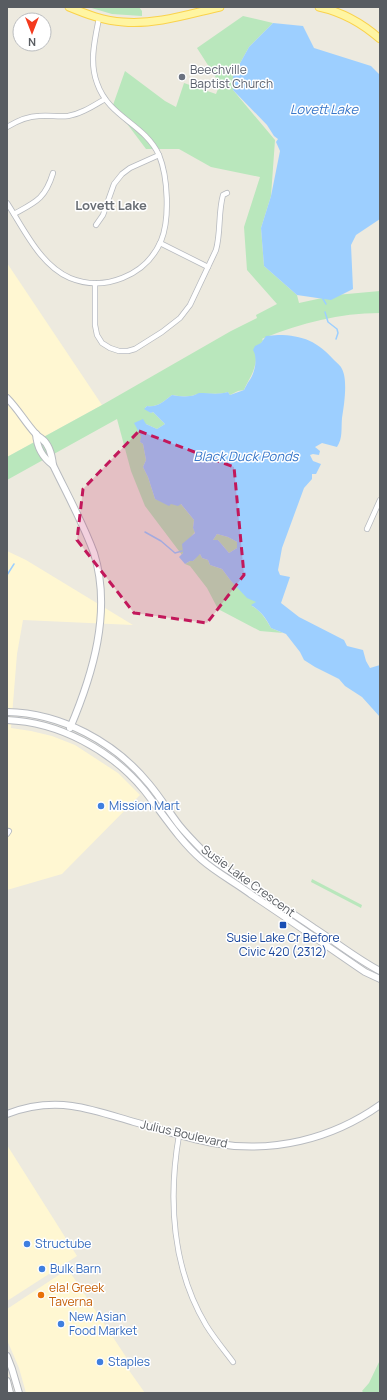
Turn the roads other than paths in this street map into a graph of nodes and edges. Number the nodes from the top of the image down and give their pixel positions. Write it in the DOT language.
graph roads {
  1 [pos="69,7"];
  2 [pos="220,7"];
  3 [pos="318,7"];
  4 [pos="99,18"];
  5 [pos="380,39"];
  6 [pos="105,99"];
  7 [pos="7,127"];
  8 [pos="158,155"];
  9 [pos="53,174"];
  10 [pos="227,193"];
  11 [pos="7,202"];
  12 [pos="14,214"];
  13 [pos="96,225"];
  14 [pos="160,243"];
  15 [pos="208,267"];
  16 [pos="95,283"];
  17 [pos="7,398"];
  18 [pos="380,500"];
  19 [pos="367,529"];
  20 [pos="7,712"];
  21 [pos="7,720"];
  22 [pos="71,726"];
  23 [pos="68,734"];
  24 [pos="380,971"];
  25 [pos="380,979"];
  26 [pos="380,1105"];
  27 [pos="7,1114"];
  28 [pos="179,1135"];
  29 [pos="7,1356"];
  30 [pos="233,1362"];
  31 [pos="7,1381"];
  32 [pos="10,1393"];
  33 [pos="19,1393"];
  1 -- 4 [label="main road"];
  2 -- 4 [label="main road"];
  3 -- 5 [label="main road"];
  4 -- 6 [label="street"];
  6 -- 7 [label="street"];
  6 -- 8 [label="street"];
  8 -- 13 [label="street"];
  8 -- 14 [label="street"];
  9 -- 12 [label="street"];
  10 -- 15 [label="street"];
  11 -- 12 [label="street"];
  12 -- 16 [label="street"];
  14 -- 15 [label="street"];
  14 -- 16 [label="street"];
  15 -- 16 [label="street"];
  17 -- 22 [label="street"];
  18 -- 19 [label="street"];
  20 -- 22 [label="street, Susie Lake Crescent"];
  21 -- 23 [label="street, Susie Lake Crescent"];
  22 -- 23 [label="street"];
  22 -- 24 [label="street, Susie Lake Crescent"];
  23 -- 25 [label="street, Susie Lake Crescent"];
  26 -- 28 [label="street, Julius Boulevard"];
  27 -- 28 [label="street, Julius Boulevard"];
  28 -- 30 [label="street"];
  29 -- 33 [label="street"];
  31 -- 32 [label="street"];
}
